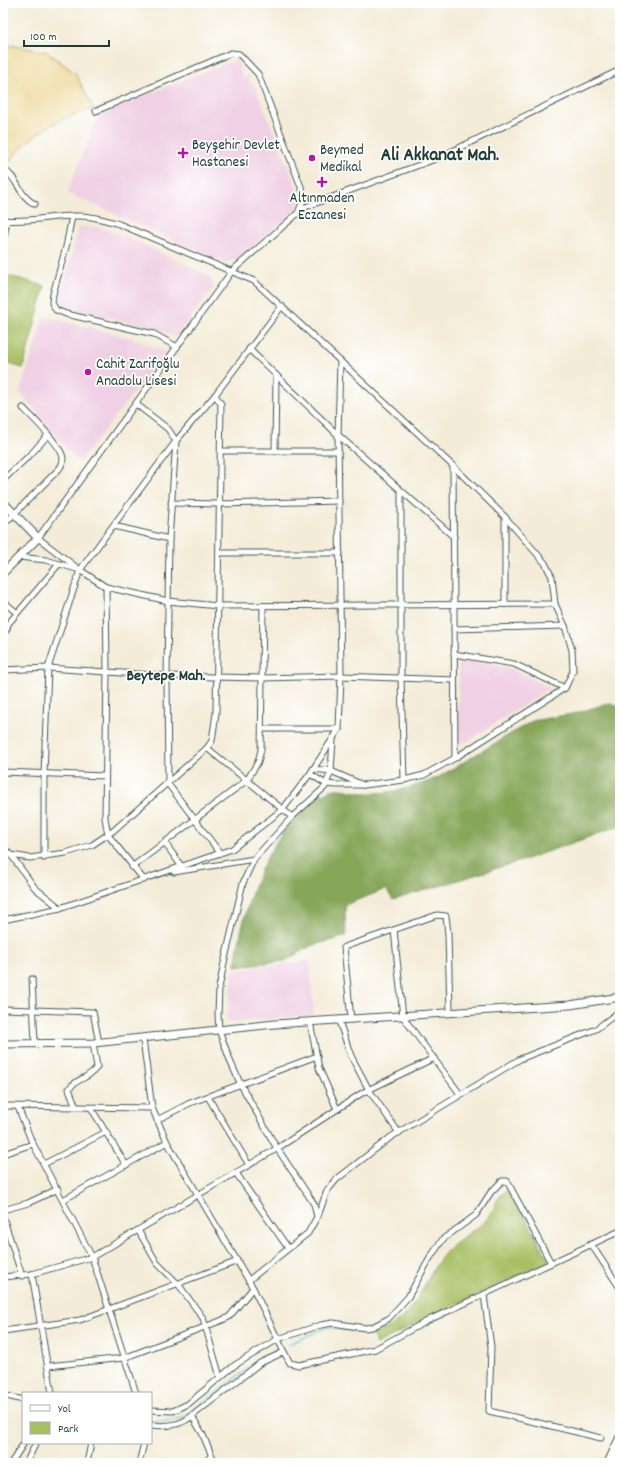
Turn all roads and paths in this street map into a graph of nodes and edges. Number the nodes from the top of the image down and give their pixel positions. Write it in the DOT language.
graph roads {
  1 [pos="620,70"];
  2 [pos="96,111"];
  3 [pos="3,168"];
  4 [pos="35,204"];
  5 [pos="300,209"];
  6 [pos="72,216"];
  7 [pos="5,220"];
  8 [pos="3,242"];
  9 [pos="232,271"];
  10 [pos="282,306"];
  11 [pos="177,347"];
  12 [pos="248,350"];
  13 [pos="340,361"];
  14 [pos="276,375"];
  15 [pos="215,394"];
  16 [pos="136,404"];
  17 [pos="23,408"];
  18 [pos="48,435"];
  19 [pos="338,435"];
  20 [pos="176,441"];
  21 [pos="221,451"];
  22 [pos="276,451"];
  23 [pos="338,451"];
  24 [pos="453,466"];
  25 [pos="3,480"];
  26 [pos="401,491"];
  27 [pos="339,500"];
  28 [pos="3,502"];
  29 [pos="171,503"];
  30 [pos="219,504"];
  31 [pos="14,514"];
  32 [pos="505,517"];
  33 [pos="3,525"];
  34 [pos="114,526"];
  35 [pos="454,537"];
  36 [pos="38,538"];
  37 [pos="169,539"];
  38 [pos="219,553"];
  39 [pos="340,553"];
  40 [pos="19,557"];
  41 [pos="59,564"];
  42 [pos="80,570"];
  43 [pos="3,573"];
  44 [pos="106,587"];
  45 [pos="3,601"];
  46 [pos="168,601"];
  47 [pos="454,604"];
  48 [pos="505,604"];
  49 [pos="555,604"];
  50 [pos="402,605"];
  51 [pos="218,606"];
  52 [pos="264,606"];
  53 [pos="341,606"];
  54 [pos="17,613"];
  55 [pos="5,625"];
  56 [pos="565,626"];
  57 [pos="454,629"];
  58 [pos="3,634"];
  59 [pos="454,654"];
  60 [pos="48,668"];
  61 [pos="3,670"];
  62 [pos="107,672"];
  63 [pos="167,676"];
  64 [pos="342,676"];
  65 [pos="217,677"];
  66 [pos="262,678"];
  67 [pos="401,678"];
  68 [pos="454,680"];
  69 [pos="564,688"];
  70 [pos="262,729"];
  71 [pos="339,729"];
  72 [pos="333,738"];
  73 [pos="208,748"];
  74 [pos="455,758"];
  75 [pos="311,771"];
  76 [pos="331,771"];
  77 [pos="3,772"];
  78 [pos="44,774"];
  79 [pos="105,776"];
  80 [pos="247,780"];
  81 [pos="404,780"];
  82 [pos="168,784"];
  83 [pos="326,784"];
  84 [pos="364,785"];
  85 [pos="283,809"];
  86 [pos="292,817"];
  87 [pos="195,821"];
  88 [pos="108,835"];
  89 [pos="165,843"];
  90 [pos="3,848"];
  91 [pos="220,853"];
  92 [pos="11,855"];
  93 [pos="44,858"];
  94 [pos="254,859"];
  95 [pos="132,867"];
  96 [pos="182,867"];
  97 [pos="162,874"];
  98 [pos="144,880"];
  99 [pos="60,908"];
  100 [pos="3,920"];
  101 [pos="394,930"];
  102 [pos="32,979"];
  103 [pos="620,996"];
  104 [pos="3,1009"];
  105 [pos="34,1011"];
  106 [pos="620,1011"];
  107 [pos="450,1013"];
  108 [pos="403,1017"];
  109 [pos="339,1020"];
  110 [pos="351,1020"];
  111 [pos="310,1022"];
  112 [pos="219,1030"];
  113 [pos="143,1039"];
  114 [pos="96,1043"];
  115 [pos="3,1044"];
  116 [pos="35,1044"];
  117 [pos="317,1056"];
  118 [pos="434,1058"];
  119 [pos="241,1086"];
  120 [pos="368,1090"];
  121 [pos="460,1094"];
  122 [pos="208,1097"];
  123 [pos="3,1106"];
  124 [pos="18,1107"];
  125 [pos="76,1107"];
  126 [pos="91,1108"];
  127 [pos="152,1108"];
  128 [pos="337,1109"];
  129 [pos="157,1120"];
  130 [pos="106,1132"];
  131 [pos="399,1133"];
  132 [pos="167,1142"];
  133 [pos="33,1144"];
  134 [pos="278,1148"];
  135 [pos="3,1154"];
  136 [pos="44,1164"];
  137 [pos="126,1165"];
  138 [pos="249,1165"];
  139 [pos="236,1173"];
  140 [pos="58,1190"];
  141 [pos="199,1194"];
  142 [pos="63,1200"];
  143 [pos="3,1210"];
  144 [pos="3,1217"];
  145 [pos="318,1217"];
  146 [pos="138,1230"];
  147 [pos="620,1231"];
  148 [pos="591,1244"];
  149 [pos="288,1248"];
  150 [pos="92,1257"];
  151 [pos="238,1260"];
  152 [pos="552,1263"];
  153 [pos="32,1274"];
  154 [pos="22,1276"];
  155 [pos="3,1277"];
  156 [pos="249,1280"];
  157 [pos="178,1284"];
  158 [pos="254,1288"];
  159 [pos="620,1288"];
  160 [pos="484,1295"];
  161 [pos="109,1308"];
  162 [pos="204,1326"];
  163 [pos="41,1327"];
  164 [pos="3,1331"];
  165 [pos="278,1339"];
  166 [pos="284,1352"];
  167 [pos="124,1358"];
  168 [pos="48,1366"];
  169 [pos="220,1378"];
  170 [pos="52,1392"];
  171 [pos="136,1392"];
  172 [pos="3,1395"];
  173 [pos="22,1400"];
  174 [pos="152,1410"];
  175 [pos="192,1416"];
  176 [pos="152,1425"];
  177 [pos="601,1438"];
  178 [pos="620,1439"];
  179 [pos="23,1444"];
  180 [pos="36,1444"];
  181 [pos="91,1444"];
  182 [pos="144,1444"];
  183 [pos="211,1456"];
  184 [pos="11,1463"];
  185 [pos="26,1463"];
  186 [pos="87,1463"];
  187 [pos="140,1463"];
  188 [pos="205,1463"];
  189 [pos="215,1463"];
  190 [pos="609,1463"];
  1 -- 5 [label="street"];
  2 -- 5 [label="street"];
  3 -- 4 [label="street"];
  5 -- 9 [label="street"];
  6 -- 7 [label="street"];
  6 -- 9 [label="street"];
  6 -- 11 [label="street"];
  7 -- 8 [label="street"];
  9 -- 10 [label="street"];
  9 -- 11 [label="street"];
  10 -- 12 [label="street"];
  10 -- 13 [label="street"];
  11 -- 16 [label="street"];
  12 -- 14 [label="street"];
  12 -- 15 [label="street"];
  13 -- 19 [label="street"];
  13 -- 24 [label="street"];
  14 -- 19 [label="street"];
  14 -- 22 [label="street"];
  15 -- 20 [label="street"];
  15 -- 21 [label="street"];
  16 -- 20 [label="street"];
  16 -- 36 [label="street"];
  17 -- 18 [label="street"];
  18 -- 25 [label="street"];
  18 -- 31 [label="street"];
  19 -- 23 [label="street"];
  19 -- 26 [label="street"];
  20 -- 29 [label="street"];
  20 -- 34 [label="street"];
  21 -- 22 [label="street"];
  21 -- 30 [label="street"];
  22 -- 23 [label="street"];
  23 -- 27 [label="street"];
  24 -- 32 [label="street"];
  24 -- 35 [label="street"];
  26 -- 35 [label="street"];
  26 -- 50 [label="street"];
  27 -- 30 [label="street"];
  27 -- 39 [label="street"];
  28 -- 31 [label="street"];
  29 -- 30 [label="street"];
  29 -- 37 [label="street"];
  30 -- 38 [label="street"];
  31 -- 33 [label="street"];
  31 -- 36 [label="street"];
  32 -- 48 [label="street"];
  32 -- 49 [label="street"];
  34 -- 37 [label="street"];
  34 -- 42 [label="street"];
  35 -- 47 [label="street"];
  36 -- 40 [label="street"];
  36 -- 42 [label="street"];
  37 -- 46 [label="street"];
  38 -- 39 [label="street"];
  38 -- 51 [label="street"];
  39 -- 53 [label="street"];
  40 -- 41 [label="street"];
  40 -- 43 [label="street"];
  41 -- 42 [label="street"];
  41 -- 54 [label="street"];
  42 -- 44 [label="street"];
  42 -- 60 [label="street"];
  44 -- 46 [label="street"];
  44 -- 62 [label="street"];
  45 -- 54 [label="street"];
  46 -- 51 [label="street"];
  46 -- 63 [label="street"];
  47 -- 48 [label="street"];
  47 -- 50 [label="street"];
  47 -- 57 [label="street"];
  48 -- 49 [label="street"];
  49 -- 56 [label="street"];
  50 -- 53 [label="street"];
  50 -- 67 [label="street"];
  51 -- 52 [label="street"];
  51 -- 65 [label="street"];
  52 -- 53 [label="street"];
  52 -- 66 [label="street"];
  53 -- 64 [label="street"];
  54 -- 55 [label="street"];
  55 -- 58 [label="street"];
  56 -- 57 [label="street"];
  56 -- 69 [label="street"];
  57 -- 59 [label="street"];
  59 -- 68 [label="street"];
  59 -- 69 [label="street"];
  60 -- 61 [label="street"];
  60 -- 62 [label="street"];
  60 -- 78 [label="street"];
  62 -- 63 [label="street"];
  62 -- 79 [label="street"];
  63 -- 65 [label="street"];
  63 -- 82 [label="street"];
  64 -- 66 [label="street"];
  64 -- 67 [label="street"];
  64 -- 71 [label="street"];
  65 -- 66 [label="street"];
  65 -- 73 [label="street"];
  66 -- 70 [label="street"];
  67 -- 68 [label="street"];
  67 -- 81 [label="street"];
  68 -- 74 [label="street"];
  69 -- 74 [label="street"];
  70 -- 71 [label="street"];
  70 -- 80 [label="street"];
  71 -- 72 [label="street"];
  72 -- 75 [label="street"];
  72 -- 76 [label="street"];
  73 -- 80 [label="street"];
  73 -- 82 [label="street"];
  74 -- 81 [label="street"];
  75 -- 76 [label="street"];
  75 -- 83 [label="street"];
  75 -- 85 [label="street"];
  76 -- 83 [label="street"];
  76 -- 84 [label="street"];
  77 -- 78 [label="street"];
  78 -- 79 [label="street"];
  78 -- 93 [label="street"];
  79 -- 88 [label="street"];
  80 -- 85 [label="street"];
  80 -- 87 [label="street"];
  81 -- 84 [label="street"];
  82 -- 87 [label="street"];
  82 -- 88 [label="street"];
  83 -- 84 [label="street"];
  83 -- 86 [label="street"];
  85 -- 86 [label="street"];
  85 -- 91 [label="street"];
  86 -- 94 [label="street"];
  87 -- 89 [label="street"];
  87 -- 91 [label="street"];
  88 -- 93 [label="street"];
  88 -- 95 [label="street"];
  89 -- 95 [label="street"];
  89 -- 96 [label="street"];
  90 -- 92 [label="street"];
  91 -- 96 [label="street"];
  92 -- 93 [label="street"];
  92 -- 99 [label="street"];
  94 -- 97 [label="street"];
  94 -- 112 [label="street"];
  95 -- 98 [label="street"];
  96 -- 97 [label="street"];
  97 -- 98 [label="street"];
  98 -- 99 [label="street"];
  99 -- 100 [label="street"];
  101 -- 107 [label="street"];
  101 -- 108 [label="street"];
  101 -- 110 [label="street"];
  102 -- 105 [label="street"];
  103 -- 107 [label="street"];
  104 -- 105 [label="street"];
  105 -- 114 [label="street"];
  105 -- 116 [label="street"];
  106 -- 121 [label="street"];
  107 -- 108 [label="street"];
  108 -- 110 [label="street"];
  108 -- 118 [label="street"];
  109 -- 110 [label="street"];
  109 -- 111 [label="street"];
  109 -- 120 [label="street"];
  111 -- 112 [label="street"];
  111 -- 117 [label="street"];
  112 -- 113 [label="street"];
  112 -- 119 [label="street"];
  113 -- 114 [label="street"];
  113 -- 127 [label="street"];
  114 -- 116 [label="street"];
  114 -- 125 [label="street"];
  115 -- 116 [label="street"];
  117 -- 119 [label="street"];
  117 -- 128 [label="street"];
  118 -- 120 [label="street"];
  118 -- 121 [label="street"];
  119 -- 122 [label="street"];
  119 -- 134 [label="street"];
  120 -- 128 [label="street"];
  120 -- 131 [label="street"];
  121 -- 131 [label="street"];
  122 -- 129 [label="street"];
  122 -- 138 [label="street"];
  123 -- 124 [label="street"];
  124 -- 125 [label="street"];
  124 -- 133 [label="street"];
  125 -- 126 [label="street"];
  126 -- 127 [label="street"];
  126 -- 130 [label="street"];
  127 -- 129 [label="street"];
  128 -- 134 [label="street"];
  129 -- 132 [label="street"];
  130 -- 136 [label="street"];
  130 -- 137 [label="street"];
  131 -- 145 [label="street"];
  132 -- 137 [label="street"];
  132 -- 141 [label="street"];
  133 -- 135 [label="street"];
  133 -- 136 [label="street"];
  134 -- 138 [label="street"];
  134 -- 145 [label="street"];
  136 -- 140 [label="street"];
  137 -- 142 [label="street"];
  138 -- 139 [label="street"];
  139 -- 141 [label="street"];
  139 -- 149 [label="street"];
  140 -- 142 [label="street"];
  140 -- 143 [label="street"];
  141 -- 146 [label="street"];
  141 -- 151 [label="street"];
  142 -- 150 [label="street"];
  144 -- 154 [label="street"];
  145 -- 149 [label="street"];
  146 -- 150 [label="street"];
  146 -- 157 [label="street"];
  147 -- 148 [label="street"];
  148 -- 152 [label="street"];
  148 -- 159 [label="street"];
  149 -- 156 [label="street"];
  150 -- 153 [label="street"];
  150 -- 161 [label="street"];
  151 -- 156 [label="street"];
  151 -- 157 [label="street"];
  152 -- 160 [label="street"];
  152 -- 165 [label="street"];
  153 -- 154 [label="street"];
  153 -- 163 [label="street"];
  154 -- 155 [label="street"];
  156 -- 158 [label="street"];
  157 -- 161 [label="street"];
  157 -- 162 [label="street"];
  158 -- 162 [label="street"];
  158 -- 165 [label="street"];
  160 -- 166 [label="street"];
  160 -- 177 [label="street"];
  161 -- 163 [label="street"];
  161 -- 167 [label="street"];
  162 -- 167 [label="street"];
  162 -- 169 [label="street"];
  163 -- 164 [label="street"];
  163 -- 168 [label="street"];
  165 -- 166 [label="street"];
  165 -- 169 [label="street"];
  166 -- 175 [label="street"];
  167 -- 168 [label="street"];
  167 -- 171 [label="street"];
  168 -- 170 [label="street"];
  169 -- 174 [label="street"];
  172 -- 173 [label="street"];
  175 -- 176 [label="street"];
  175 -- 183 [label="street"];
  178 -- 190 [label="highway"];
  179 -- 184 [label="street"];
  180 -- 185 [label="street"];
  181 -- 186 [label="street"];
  182 -- 187 [label="street"];
  183 -- 188 [label="street"];
  183 -- 189 [label="street"];
}
